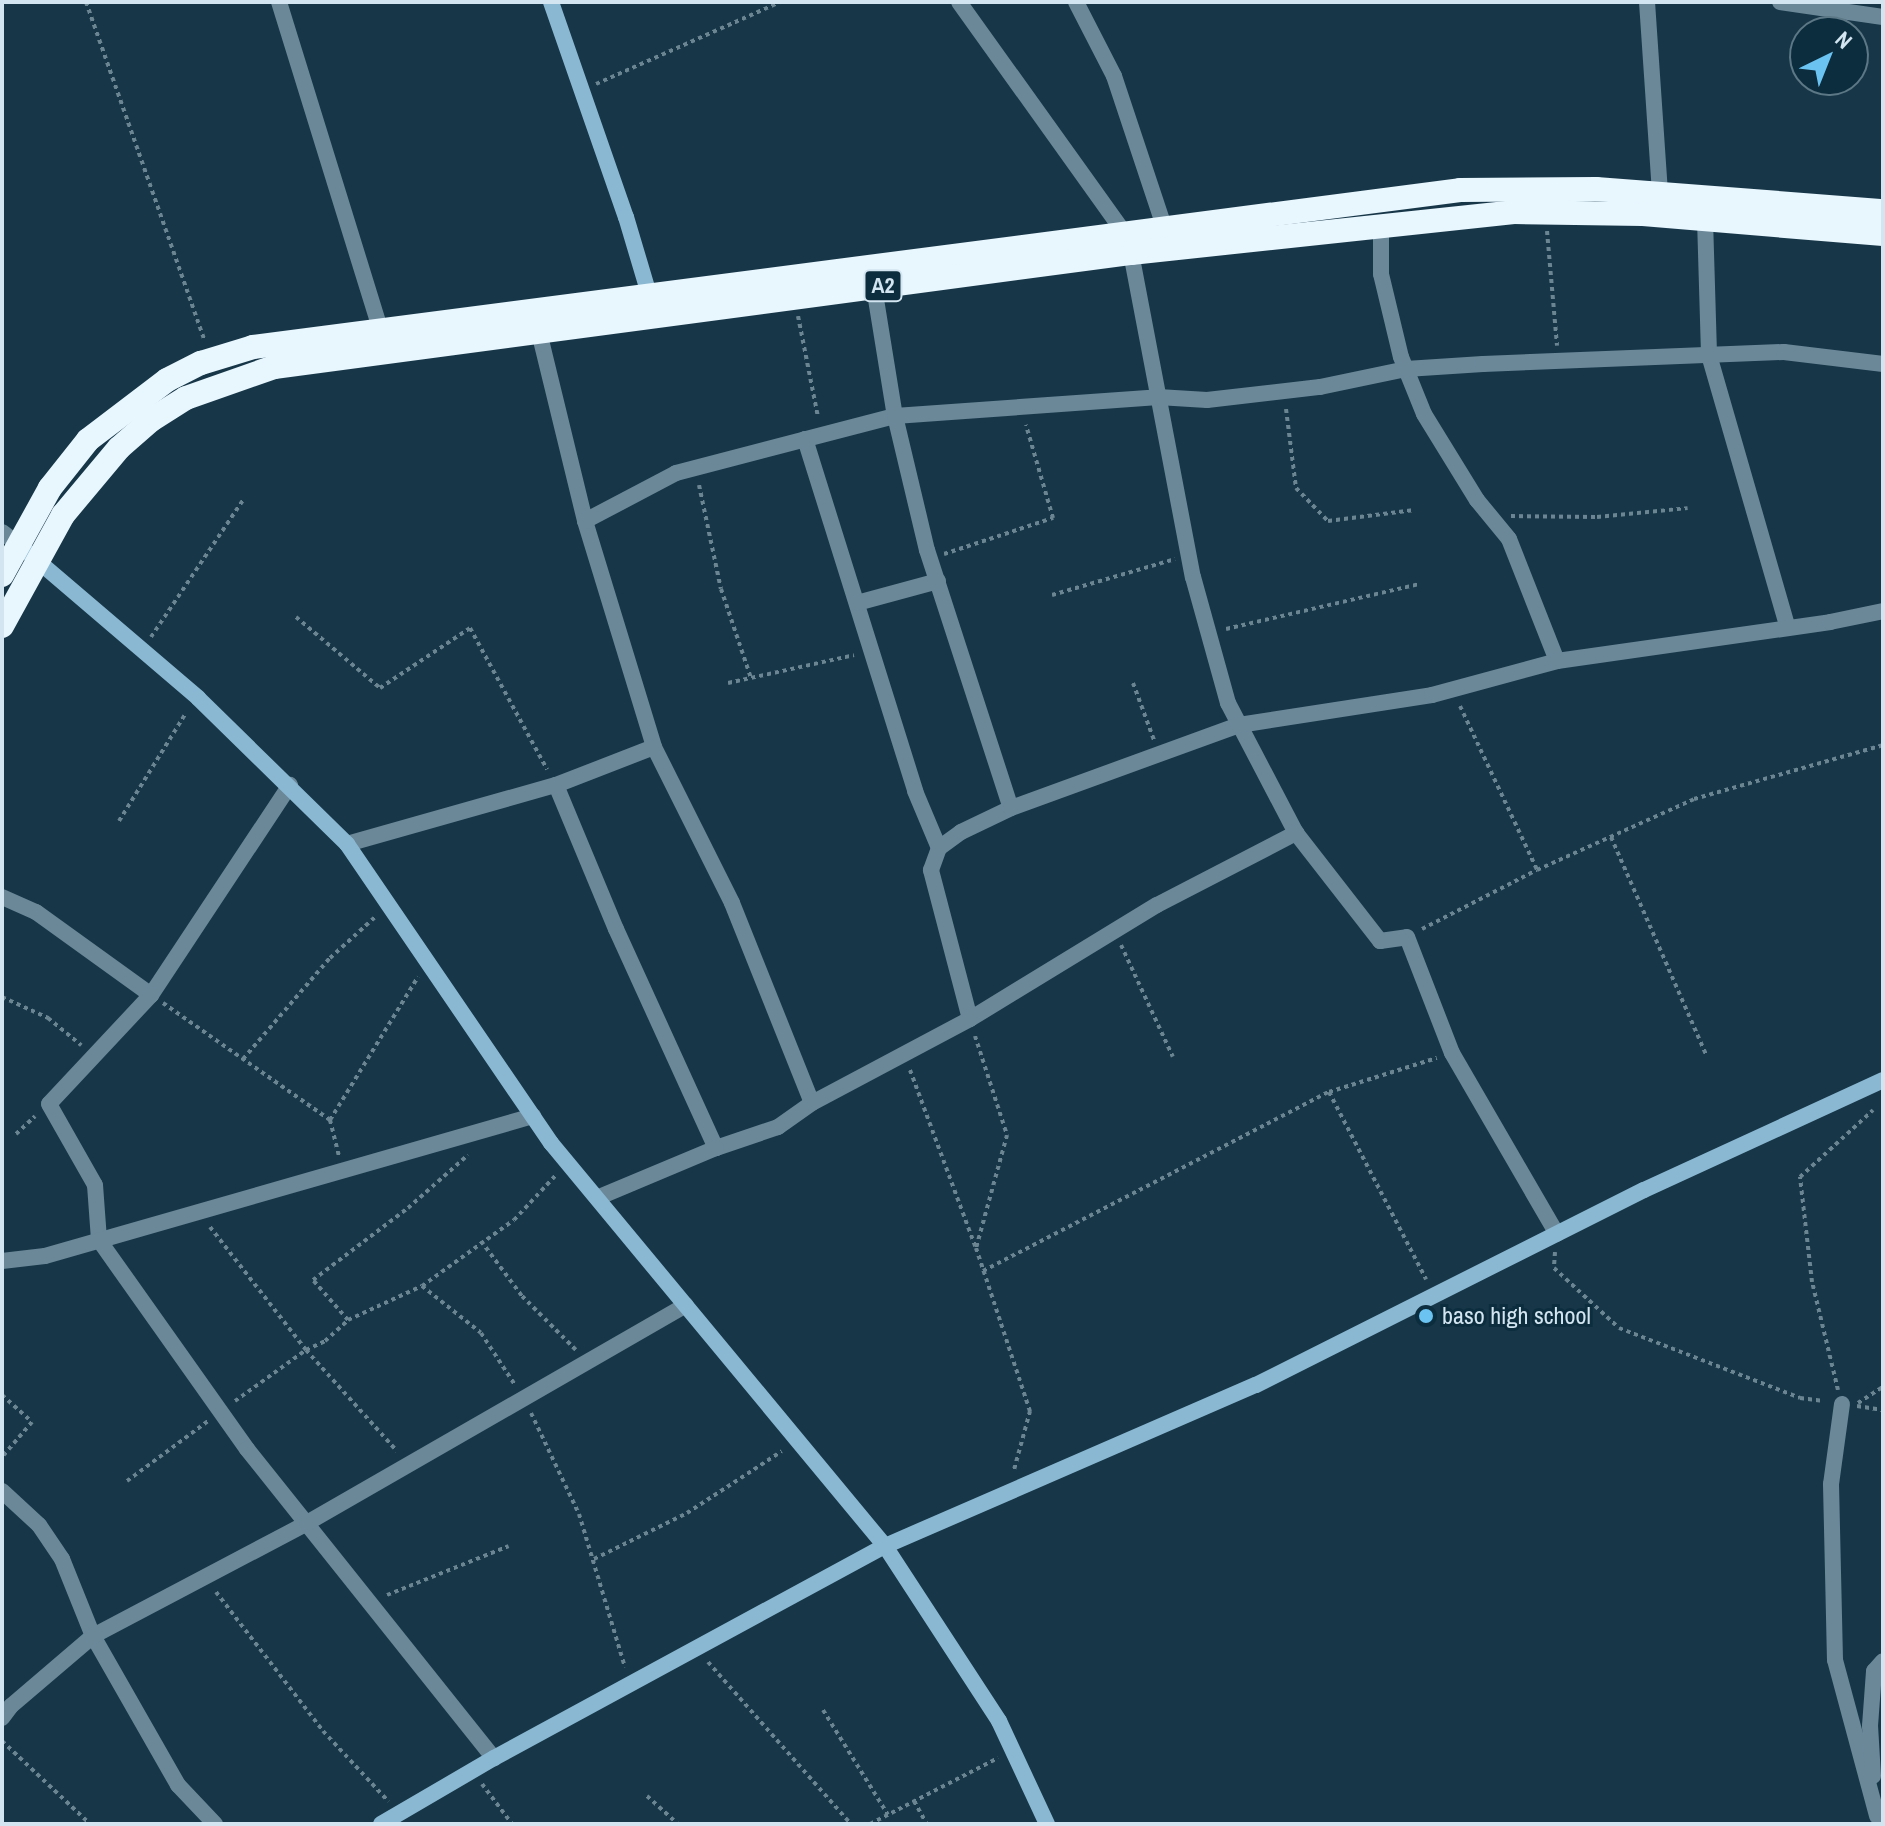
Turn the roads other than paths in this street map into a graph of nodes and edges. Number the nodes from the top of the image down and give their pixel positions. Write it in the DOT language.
graph roads {
  1 [pos="279,2"];
  2 [pos="551,2"];
  3 [pos="959,2"];
  4 [pos="1076,2"];
  5 [pos="1647,2"];
  6 [pos="1780,2"];
  7 [pos="1883,17"];
  8 [pos="1660,194"];
  9 [pos="1883,211"];
  10 [pos="1705,219"];
  11 [pos="1381,226"];
  12 [pos="1165,229"];
  13 [pos="1883,234"];
  14 [pos="1128,244"];
  15 [pos="874,287"];
  16 [pos="652,306"];
  17 [pos="380,328"];
  18 [pos="539,332"];
  19 [pos="1709,355"];
  20 [pos="1883,364"];
  21 [pos="1406,369"];
  22 [pos="1158,397"];
  23 [pos="895,416"];
  24 [pos="814,437"];
  25 [pos="585,521"];
  26 [pos="19,545"];
  27 [pos="2,575"];
  28 [pos="938,581"];
  29 [pos="857,603"];
  30 [pos="1883,611"];
  31 [pos="2,626"];
  32 [pos="1788,628"];
  33 [pos="1557,661"];
  34 [pos="1239,725"];
  35 [pos="654,747"];
  36 [pos="290,785"];
  37 [pos="556,785"];
  38 [pos="1011,808"];
  39 [pos="1296,833"];
  40 [pos="347,844"];
  41 [pos="939,848"];
  42 [pos="2,897"];
  43 [pos="151,995"];
  44 [pos="970,1019"];
  45 [pos="1883,1080"];
  46 [pos="812,1103"];
  47 [pos="533,1116"];
  48 [pos="716,1148"];
  49 [pos="597,1198"];
  50 [pos="1557,1234"];
  51 [pos="99,1240"];
  52 [pos="2,1261"];
  53 [pos="686,1305"];
  54 [pos="1842,1404"];
  55 [pos="2,1491"];
  56 [pos="307,1523"];
  57 [pos="885,1546"];
  58 [pos="93,1636"];
  59 [pos="1883,1661"];
  60 [pos="2,1718"];
  61 [pos="494,1758"];
  62 [pos="215,1824"];
  63 [pos="381,1824"];
  64 [pos="1047,1824"];
  1 -- 17 [label="street"];
  2 -- 16 [label="main road"];
  3 -- 14 [label="street"];
  4 -- 12 [label="street"];
  5 -- 8 [label="street"];
  6 -- 7 [label="street"];
  8 -- 9 [label="highway, A2"];
  8 -- 12 [label="highway, A2"];
  10 -- 11 [label="highway, A2"];
  10 -- 13 [label="highway, A2"];
  10 -- 19 [label="street"];
  11 -- 14 [label="highway, A2"];
  11 -- 21 [label="street"];
  12 -- 14 [label="highway, A2"];
  14 -- 15 [label="highway, A2"];
  14 -- 16 [label="highway, A2"];
  14 -- 22 [label="street"];
  15 -- 16 [label="highway, A2"];
  15 -- 23 [label="street"];
  16 -- 17 [label="highway, A2"];
  16 -- 18 [label="highway, A2"];
  17 -- 26 [label="highway, A2"];
  18 -- 25 [label="street"];
  18 -- 26 [label="highway, A2"];
  19 -- 20 [label="street"];
  19 -- 21 [label="street"];
  19 -- 32 [label="street"];
  21 -- 22 [label="street"];
  21 -- 33 [label="street"];
  22 -- 23 [label="street"];
  22 -- 34 [label="street"];
  23 -- 24 [label="street"];
  23 -- 28 [label="street"];
  24 -- 25 [label="street"];
  24 -- 29 [label="street"];
  25 -- 35 [label="street"];
  26 -- 27 [label="highway, A2"];
  26 -- 31 [label="highway, A2"];
  26 -- 36 [label="main road"];
  28 -- 29 [label="street"];
  28 -- 38 [label="street"];
  29 -- 41 [label="street"];
  30 -- 32 [label="street"];
  32 -- 33 [label="street"];
  33 -- 34 [label="street"];
  34 -- 38 [label="street"];
  34 -- 39 [label="street"];
  35 -- 37 [label="street"];
  35 -- 46 [label="street"];
  36 -- 40 [label="main road"];
  36 -- 43 [label="street"];
  37 -- 40 [label="street"];
  37 -- 48 [label="street"];
  38 -- 41 [label="street"];
  39 -- 44 [label="street"];
  39 -- 50 [label="street"];
  40 -- 47 [label="main road"];
  41 -- 44 [label="street"];
  42 -- 43 [label="street"];
  43 -- 51 [label="street"];
  44 -- 46 [label="street"];
  45 -- 50 [label="main road"];
  46 -- 48 [label="street"];
  47 -- 49 [label="main road"];
  47 -- 51 [label="street"];
  48 -- 49 [label="street"];
  49 -- 53 [label="main road"];
  50 -- 57 [label="main road"];
  51 -- 52 [label="street"];
  51 -- 56 [label="street"];
  53 -- 56 [label="street"];
  53 -- 57 [label="main road"];
  54 -- 59 [label="street"];
  55 -- 58 [label="street"];
  56 -- 58 [label="street"];
  56 -- 61 [label="street"];
  57 -- 61 [label="main road"];
  57 -- 64 [label="main road"];
  58 -- 60 [label="street"];
  58 -- 62 [label="street"];
  61 -- 63 [label="main road"];
}
